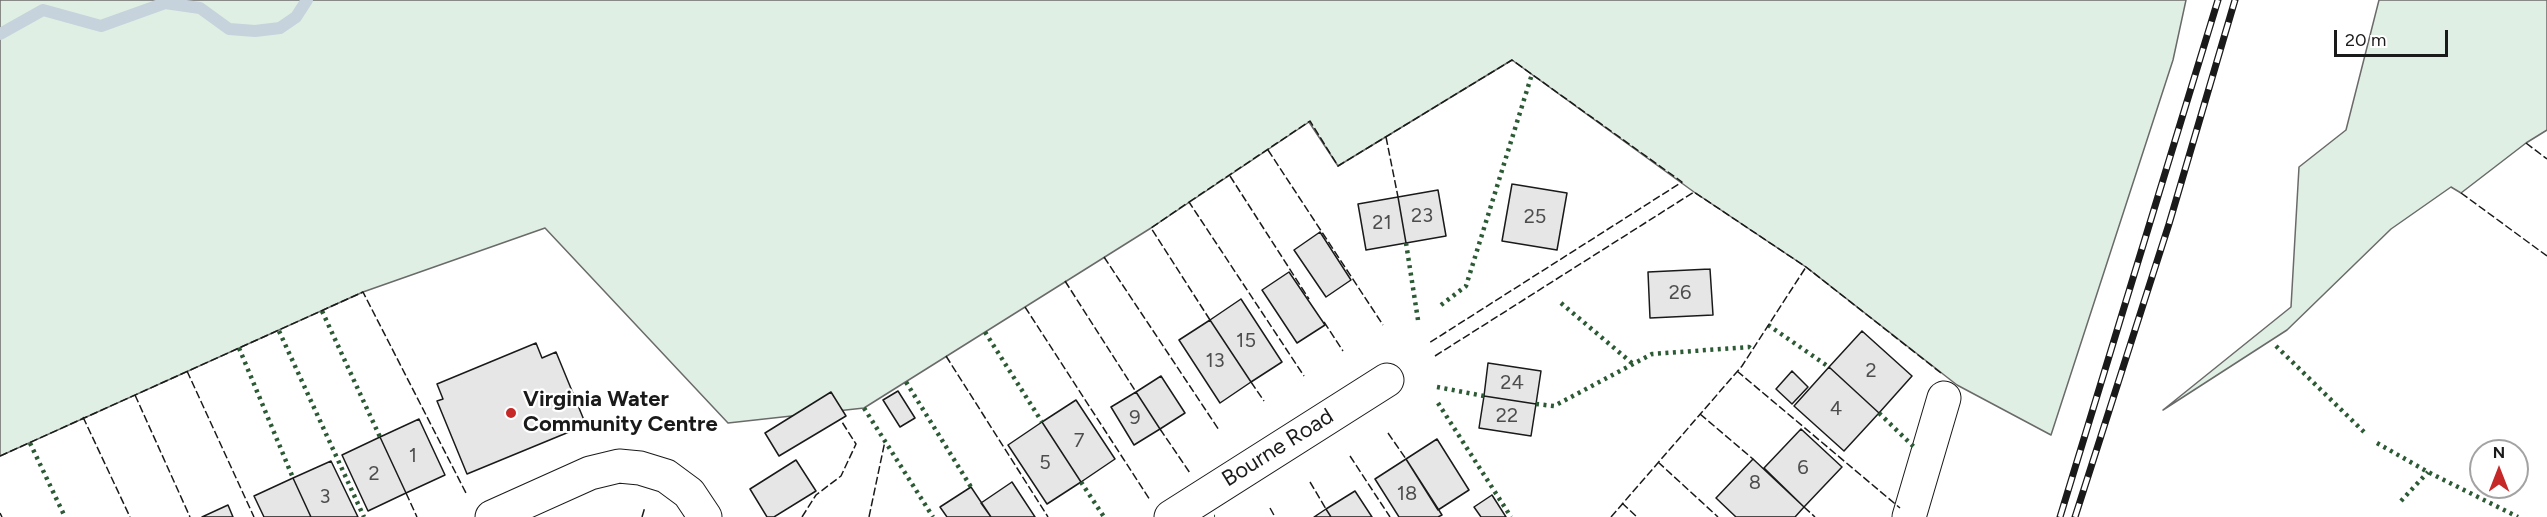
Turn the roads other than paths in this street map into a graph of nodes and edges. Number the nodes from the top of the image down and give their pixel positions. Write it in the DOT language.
graph roads {
  1 [pos="1387,380"];
  2 [pos="1944,398"];
  3 [pos="492,517"];
  4 [pos="705,517"];
  5 [pos="1171,517"];
  6 [pos="1909,517"];
  1 -- 5 [label="street, Bourne Road"];
  2 -- 6 [label="street"];
  3 -- 4 [label="street"];
}
